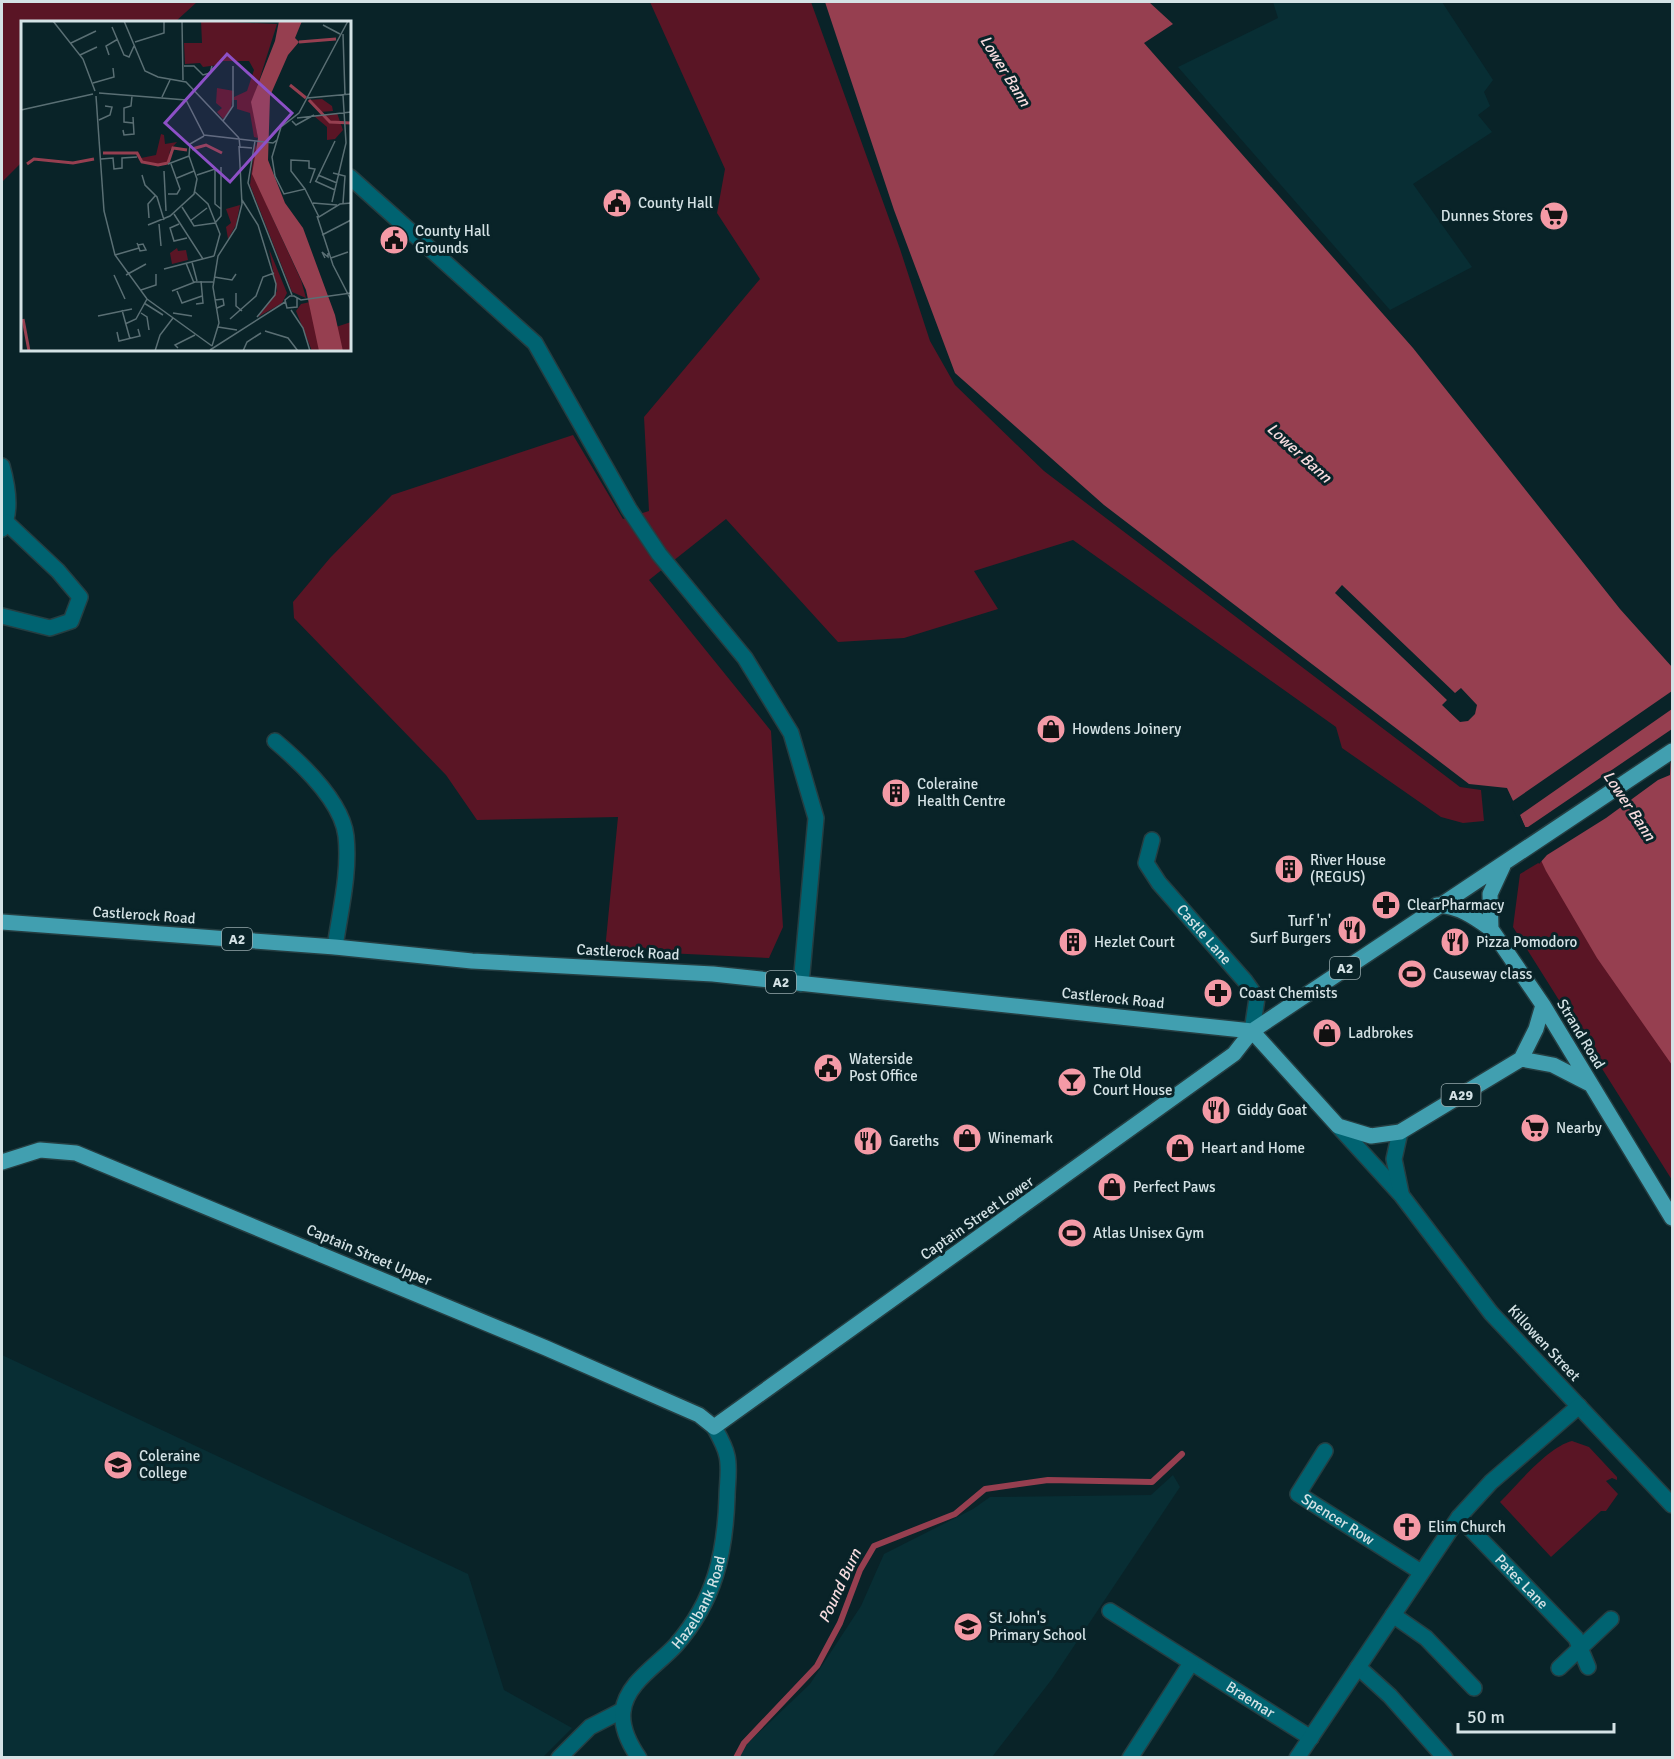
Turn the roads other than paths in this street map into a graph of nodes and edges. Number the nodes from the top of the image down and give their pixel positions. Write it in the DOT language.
graph roads {
  1 [pos="351,178"];
  2 [pos="2,466"];
  3 [pos="4,526"];
  4 [pos="2,616"];
  5 [pos="275,741"];
  6 [pos="1672,751"];
  7 [pos="1152,840"];
  8 [pos="1505,863"];
  9 [pos="1437,905"];
  10 [pos="2,922"];
  11 [pos="1491,929"];
  12 [pos="335,947"];
  13 [pos="801,984"];
  14 [pos="1543,1005"];
  15 [pos="1252,1031"];
  16 [pos="1521,1059"];
  17 [pos="1590,1083"];
  18 [pos="1338,1126"];
  19 [pos="1400,1132"];
  20 [pos="4,1156"];
  21 [pos="1402,1196"];
  22 [pos="1672,1218"];
  23 [pos="1579,1406"];
  24 [pos="714,1427"];
  25 [pos="1325,1451"];
  26 [pos="1672,1505"];
  27 [pos="1459,1517"];
  28 [pos="1421,1572"];
  29 [pos="1110,1611"];
  30 [pos="1393,1615"];
  31 [pos="1611,1619"];
  32 [pos="1580,1648"];
  33 [pos="1191,1663"];
  34 [pos="1588,1666"];
  35 [pos="1358,1667"];
  36 [pos="1559,1668"];
  37 [pos="1474,1688"];
  38 [pos="623,1710"];
  39 [pos="1311,1738"];
  40 [pos="559,1758"];
  41 [pos="639,1758"];
  42 [pos="1130,1758"];
  43 [pos="1297,1758"];
  44 [pos="1445,1758"];
  1 -- 13 [label="street"];
  2 -- 3 [label="street"];
  3 -- 4 [label="street"];
  5 -- 12 [label="street"];
  6 -- 8 [label="main road, A2"];
  7 -- 15 [label="street, Castle Lane"];
  8 -- 9 [label="main road, A2"];
  8 -- 11 [label="main road"];
  9 -- 11 [label="main road"];
  9 -- 15 [label="main road, A2"];
  10 -- 12 [label="main road, Castlerock Road / A2"];
  11 -- 14 [label="main road, Strand Road"];
  12 -- 13 [label="main road, Castlerock Road / A2"];
  13 -- 15 [label="main road, Castlerock Road / A2"];
  14 -- 16 [label="main road"];
  14 -- 17 [label="main road, Strand Road"];
  15 -- 18 [label="main road, Killowen Street"];
  15 -- 24 [label="main road, Captain Street Lower"];
  16 -- 17 [label="main road"];
  16 -- 19 [label="main road, A29"];
  17 -- 22 [label="main road, Strand Road"];
  18 -- 19 [label="main road, A29"];
  18 -- 21 [label="street, Killowen Street"];
  19 -- 21 [label="street, Killowen Street"];
  20 -- 24 [label="main road, Captain Street Upper"];
  21 -- 23 [label="street, Killowen Street"];
  23 -- 26 [label="street, Killowen Street"];
  23 -- 27 [label="street"];
  24 -- 38 [label="street, Hazelbank Road"];
  25 -- 28 [label="street, Spencer Row"];
  27 -- 28 [label="street"];
  27 -- 32 [label="street, Pates Lane"];
  28 -- 30 [label="street"];
  29 -- 33 [label="street, Braemar"];
  30 -- 35 [label="street"];
  30 -- 37 [label="street"];
  31 -- 32 [label="street"];
  32 -- 34 [label="street, Pates Lane"];
  32 -- 36 [label="street"];
  33 -- 39 [label="street, Braemar"];
  33 -- 42 [label="street"];
  35 -- 39 [label="street"];
  35 -- 44 [label="street"];
  38 -- 40 [label="street"];
  38 -- 41 [label="street"];
  39 -- 43 [label="street"];
}
